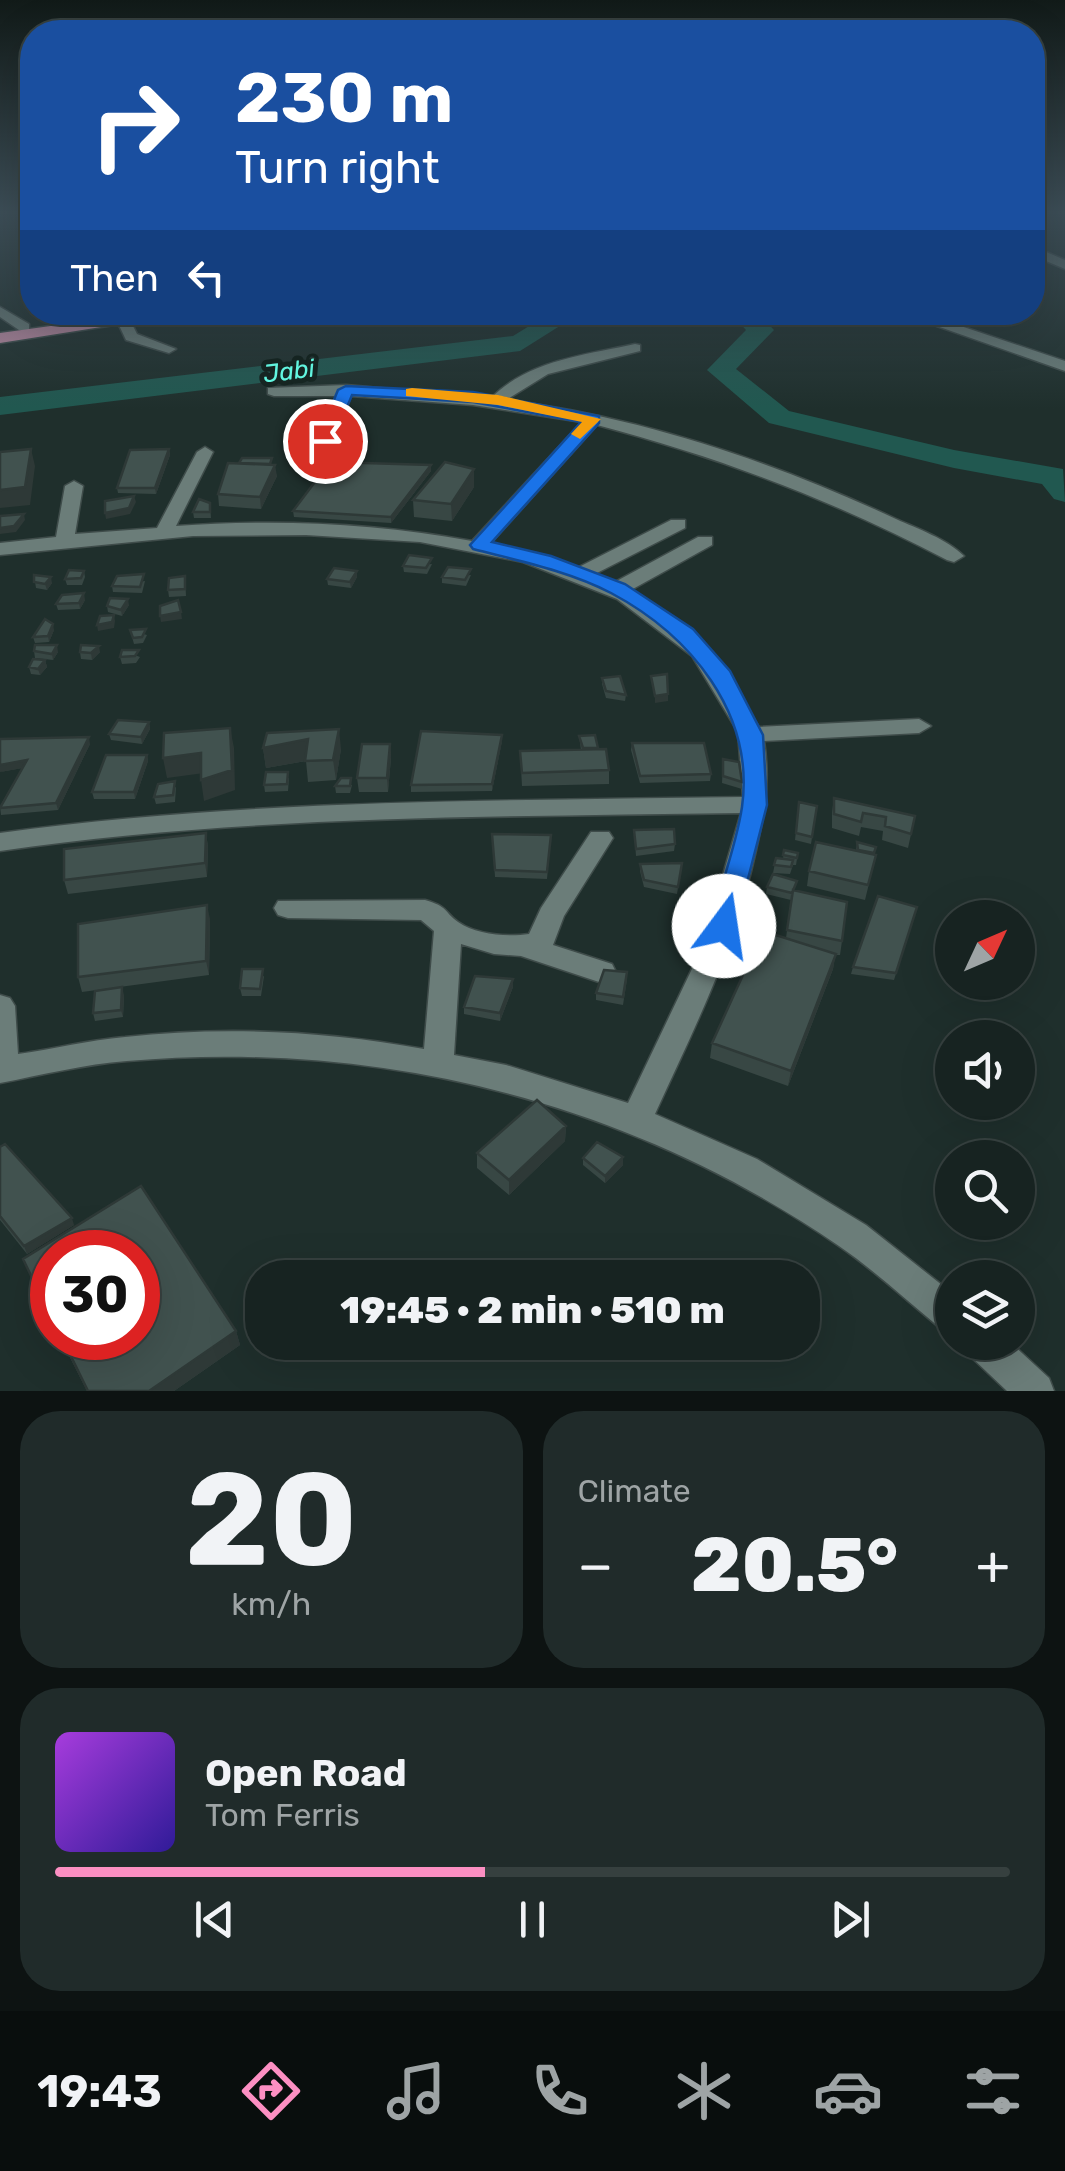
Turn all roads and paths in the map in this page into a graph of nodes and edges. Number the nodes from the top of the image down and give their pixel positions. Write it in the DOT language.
graph roads {
  1 [pos="21,325"];
  2 [pos="44,325"];
  3 [pos="67,325"];
  4 [pos="128,325"];
  5 [pos="943,325"];
  6 [pos="24,327"];
  7 [pos="0,334"];
  8 [pos="635,348"];
  9 [pos="169,349"];
  10 [pos="1065,366"];
  11 [pos="346,390"];
  12 [pos="274,391"];
  13 [pos="498,400"];
  14 [pos="593,419"];
  15 [pos="325,441"];
  16 [pos="204,452"];
  17 [pos="74,486"];
  18 [pos="678,524"];
  19 [pos="164,532"];
  20 [pos="65,540"];
  21 [pos="706,541"];
  22 [pos="480,545"];
  23 [pos="0,549"];
  24 [pos="954,556"];
  25 [pos="582,573"];
  26 [pos="618,589"];
  27 [pos="919,726"];
  28 [pos="751,735"];
  29 [pos="755,805"];
  30 [pos="600,838"];
  31 [pos="0,842"];
  32 [pos="288,908"];
  33 [pos="448,928"];
  34 [pos="526,947"];
  35 [pos="602,972"];
  36 [pos="0,1006"];
  37 [pos="438,1064"];
  38 [pos="2,1070"];
  39 [pos="637,1118"];
  40 [pos="935,1302"];
  41 [pos="1001,1360"];
  42 [pos="1034,1391"];
  1 -- 6 [label="street"];
  2 -- 6 [label="main road"];
  3 -- 7 [label="main road"];
  4 -- 9 [label="street"];
  5 -- 10 [label="street"];
  6 -- 7 [label="main road"];
  8 -- 13 [label="street"];
  11 -- 12 [label="street"];
  11 -- 13 [label="street"];
  11 -- 15 [label="street"];
  13 -- 14 [label="street"];
  14 -- 22 [label="street"];
  14 -- 24 [label="street"];
  16 -- 19 [label="street"];
  17 -- 20 [label="street"];
  18 -- 25 [label="street"];
  19 -- 20 [label="street"];
  19 -- 22 [label="street"];
  20 -- 23 [label="street"];
  21 -- 26 [label="street"];
  22 -- 25 [label="street"];
  25 -- 26 [label="street"];
  26 -- 28 [label="street"];
  27 -- 28 [label="street"];
  28 -- 29 [label="street"];
  29 -- 31 [label="street"];
  29 -- 39 [label="street"];
  30 -- 34 [label="street"];
  32 -- 33 [label="street"];
  33 -- 34 [label="street"];
  33 -- 37 [label="street"];
  34 -- 35 [label="street"];
  36 -- 38 [label="street"];
  37 -- 38 [label="street"];
  37 -- 39 [label="street"];
  39 -- 40 [label="street"];
  41 -- 42 [label="street"];
}
